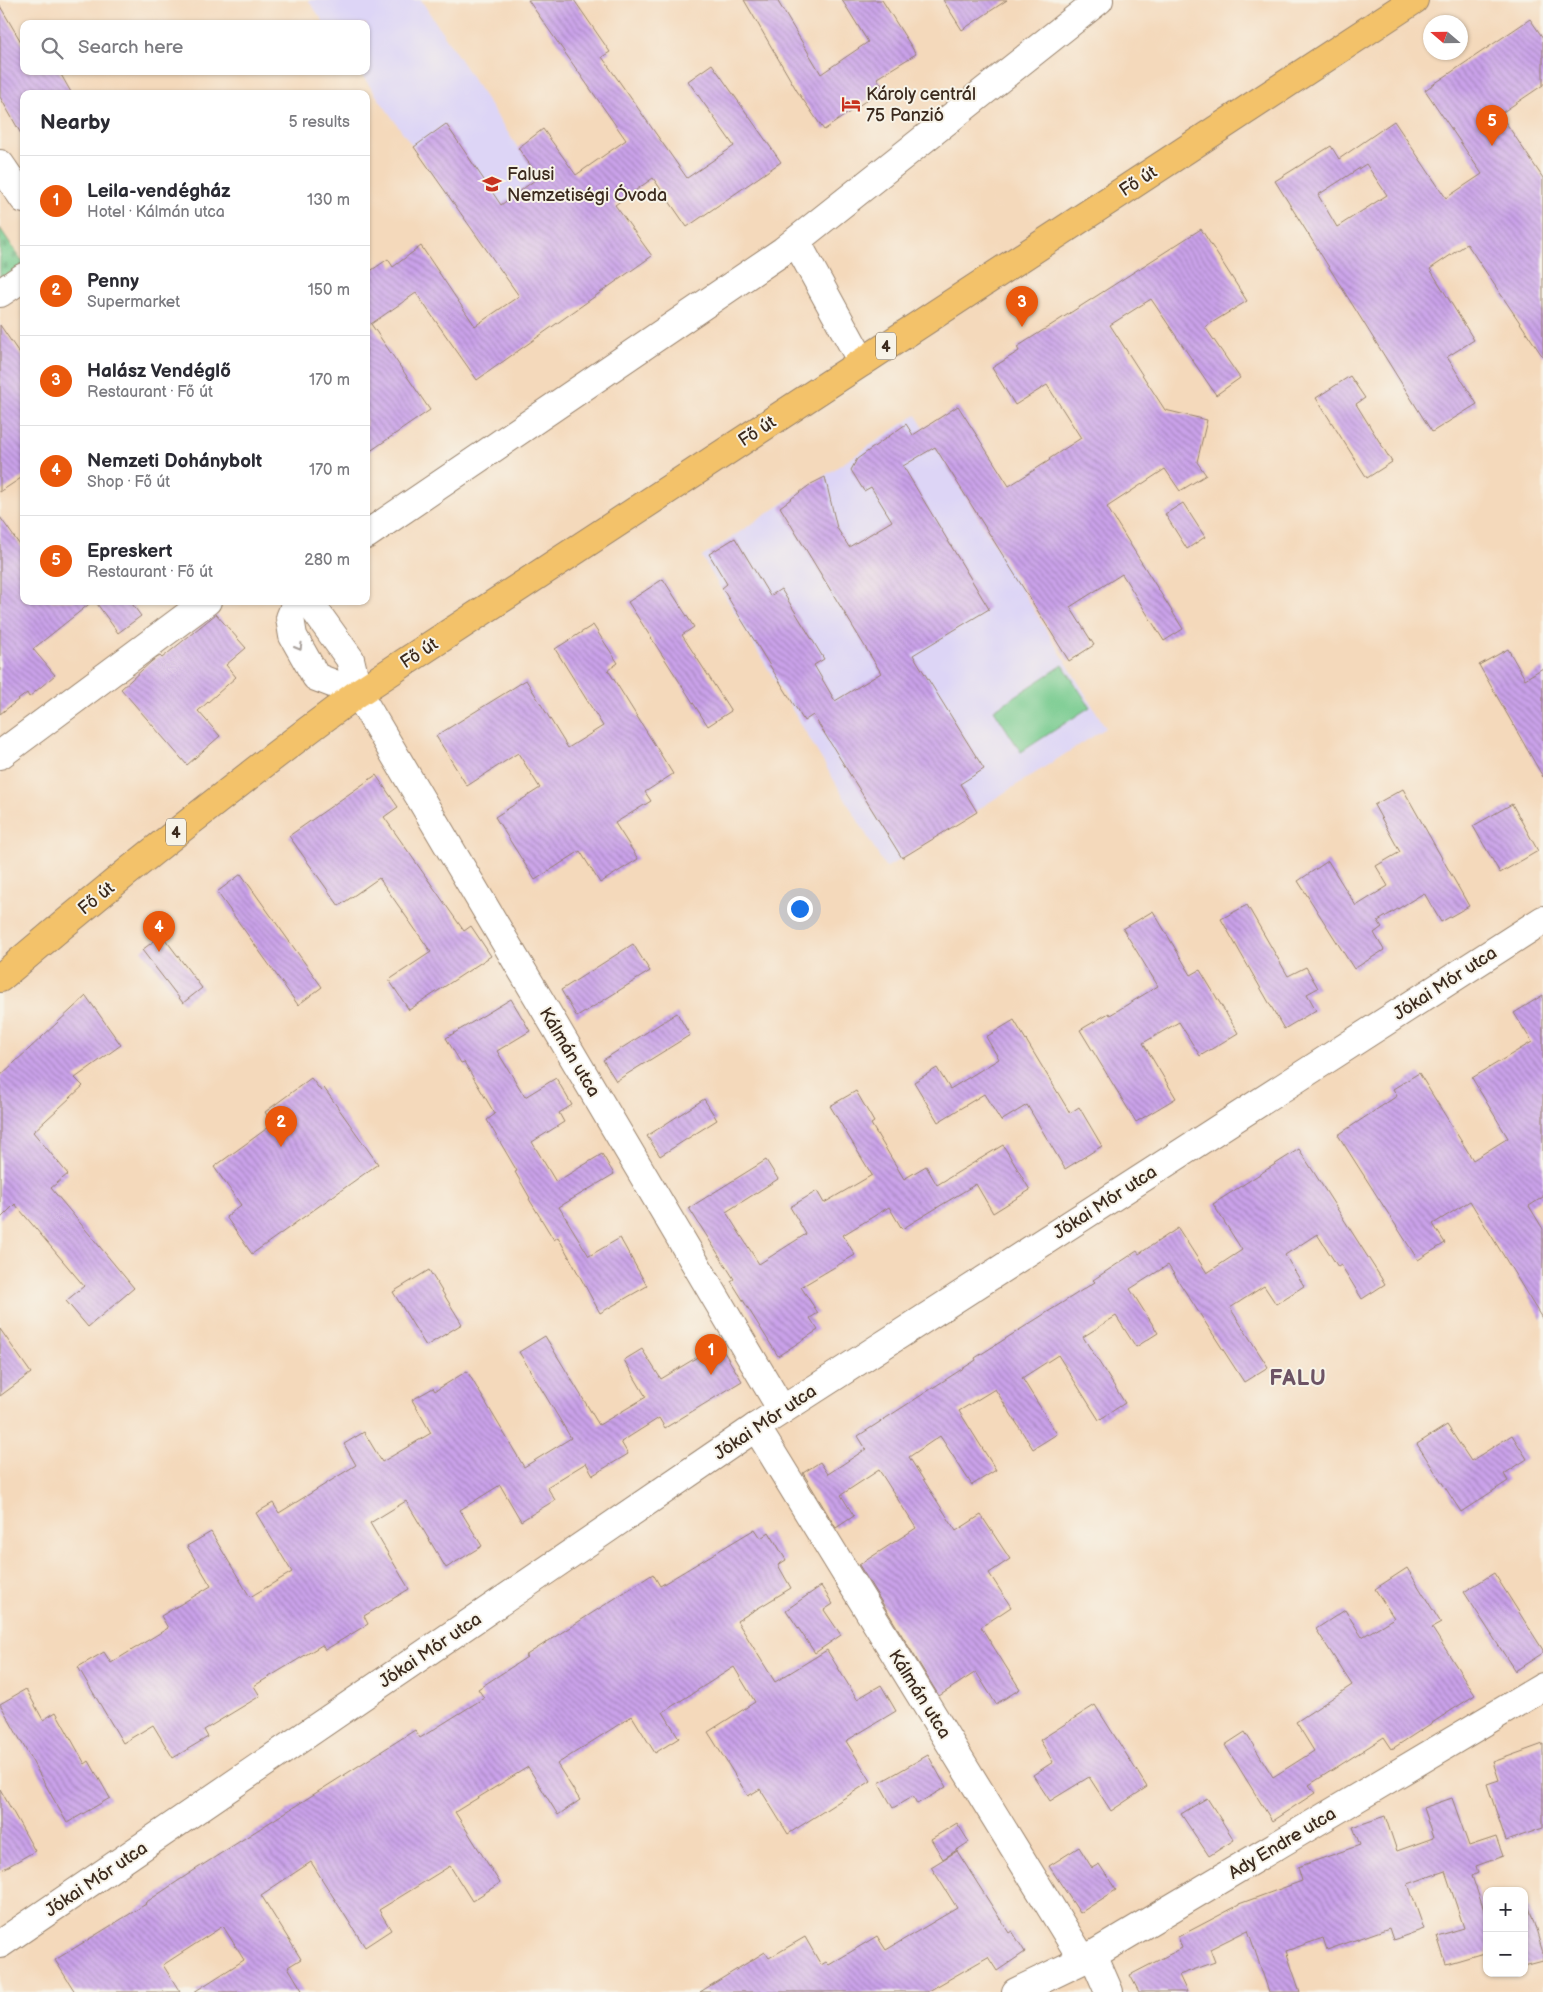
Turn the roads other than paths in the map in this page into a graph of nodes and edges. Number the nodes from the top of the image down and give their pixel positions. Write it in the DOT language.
graph roads {
  1 [pos="1099,0"];
  2 [pos="1414,0"];
  3 [pos="0,164"];
  4 [pos="20,193"];
  5 [pos="796,241"];
  6 [pos="20,280"];
  7 [pos="0,293"];
  8 [pos="862,362"];
  9 [pos="370,532"];
  10 [pos="202,605"];
  11 [pos="296,605"];
  12 [pos="306,605"];
  13 [pos="358,693"];
  14 [pos="0,755"];
  15 [pos="1543,920"];
  16 [pos="0,978"];
  17 [pos="782,1410"];
  18 [pos="756,1428"];
  19 [pos="1543,1686"];
  20 [pos="0,1944"];
  21 [pos="1088,1957"];
  22 [pos="1016,1992"];
  23 [pos="1109,1992"];
  1 -- 5 [label="street"];
  2 -- 8 [label="main road, Fő út / 4"];
  3 -- 4 [label="street"];
  5 -- 8 [label="street"];
  5 -- 9 [label="street"];
  6 -- 7 [label="street"];
  8 -- 13 [label="main road, Fő út / 4"];
  10 -- 14 [label="street"];
  11 -- 13 [label="street, one-way"];
  12 -- 13 [label="street, Kálmán utca"];
  13 -- 16 [label="main road, Fő út / 4"];
  13 -- 17 [label="street, Kálmán utca"];
  15 -- 17 [label="street, Jókai Mór utca"];
  17 -- 18 [label="street, Jókai Mór utca"];
  18 -- 20 [label="street, Jókai Mór utca"];
  18 -- 21 [label="street, Kálmán utca"];
  19 -- 21 [label="street, Ady Endre utca"];
  21 -- 22 [label="street, Ady Endre utca"];
  21 -- 23 [label="street, Kálmán utca"];
}
